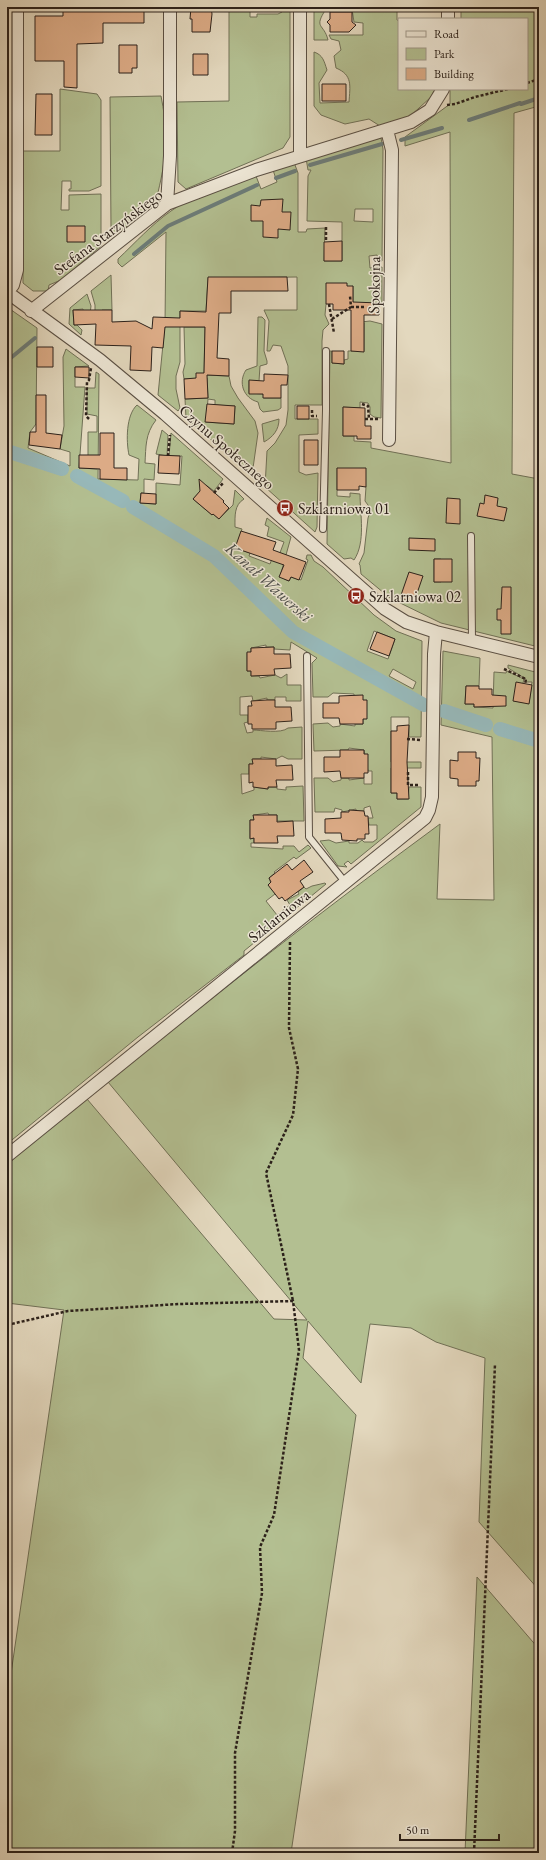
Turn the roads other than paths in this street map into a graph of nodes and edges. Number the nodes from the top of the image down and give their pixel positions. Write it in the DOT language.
graph roads {
  1 [pos="17,7"];
  2 [pos="170,7"];
  3 [pos="300,7"];
  4 [pos="448,7"];
  5 [pos="448,18"];
  6 [pos="442,90"];
  7 [pos="387,130"];
  8 [pos="300,156"];
  9 [pos="167,204"];
  10 [pos="7,292"];
  11 [pos="31,311"];
  12 [pos="326,351"];
  13 [pos="389,440"];
  14 [pos="322,529"];
  15 [pos="471,536"];
  16 [pos="436,632"];
  17 [pos="472,640"];
  18 [pos="307,656"];
  19 [pos="539,657"];
  20 [pos="346,882"];
  21 [pos="7,1156"];
  1 -- 10 [label="street"];
  2 -- 9 [label="street"];
  3 -- 8 [label="street"];
  4 -- 5 [label="street"];
  6 -- 7 [label="street, Stefana Starzyńskiego"];
  7 -- 8 [label="street, Stefana Starzyńskiego"];
  7 -- 13 [label="street, Spokojna"];
  8 -- 9 [label="street, Stefana Starzyńskiego"];
  9 -- 11 [label="street, Stefana Starzyńskiego"];
  10 -- 11 [label="street, Czynu Społecznego"];
  11 -- 16 [label="street, Czynu Społecznego"];
  12 -- 14 [label="lane"];
  15 -- 17 [label="lane"];
  16 -- 17 [label="street, Czynu Społecznego"];
  16 -- 20 [label="street, Szklarniowa"];
  17 -- 19 [label="street, Czynu Społecznego"];
  18 -- 20 [label="lane"];
  20 -- 21 [label="street, Szklarniowa"];
}
